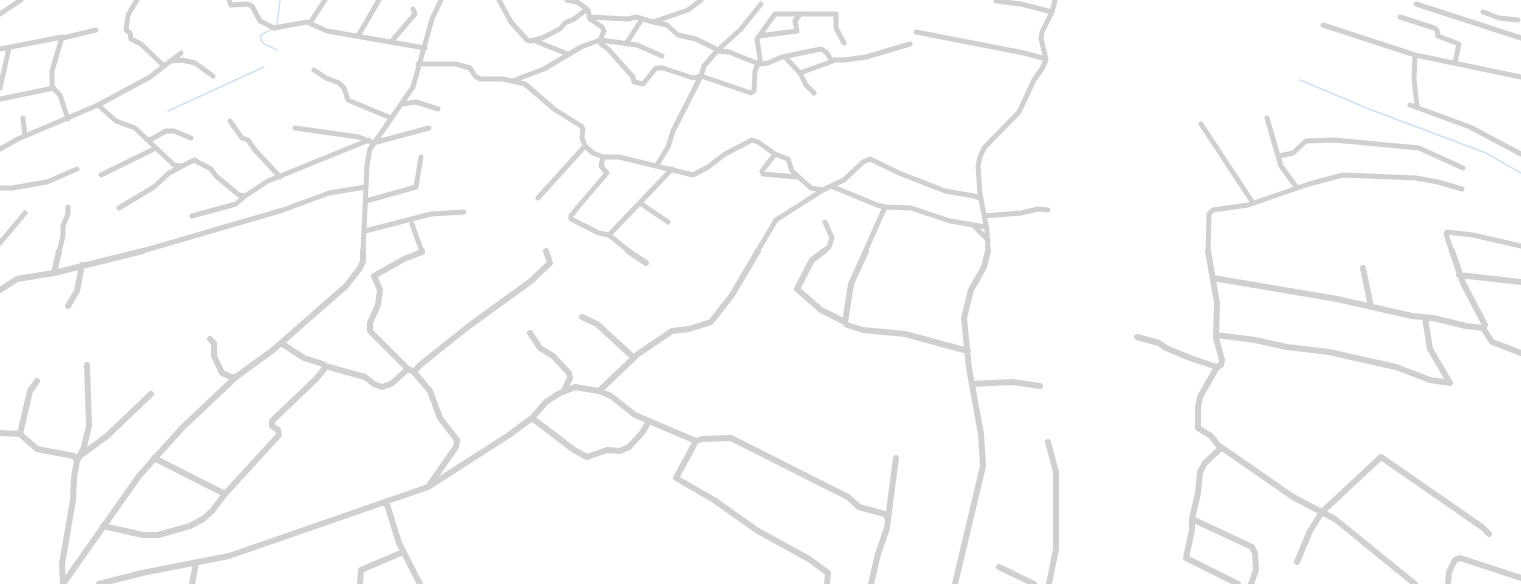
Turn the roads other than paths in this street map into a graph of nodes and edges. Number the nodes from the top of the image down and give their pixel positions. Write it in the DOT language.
graph roads {
  1 [pos="21,0"];
  2 [pos="137,0"];
  3 [pos="228,0"];
  4 [pos="325,0"];
  5 [pos="380,0"];
  6 [pos="441,0"];
  7 [pos="499,0"];
  8 [pos="567,0"];
  9 [pos="701,0"];
  10 [pos="1055,0"];
  11 [pos="996,1"];
  12 [pos="761,4"];
  13 [pos="1416,4"];
  14 [pos="413,9"];
  15 [pos="586,10"];
  16 [pos="1052,12"];
  17 [pos="1483,12"];
  18 [pos="0,14"];
  19 [pos="800,14"];
  20 [pos="589,17"];
  21 [pos="1400,17"];
  22 [pos="642,19"];
  23 [pos="653,22"];
  24 [pos="310,23"];
  25 [pos="1323,25"];
  26 [pos="1521,26"];
  27 [pos="96,30"];
  28 [pos="916,32"];
  29 [pos="358,36"];
  30 [pos="759,36"];
  31 [pos="63,38"];
  32 [pos="1521,38"];
  33 [pos="600,40"];
  34 [pos="535,41"];
  35 [pos="391,42"];
  36 [pos="844,43"];
  37 [pos="626,44"];
  38 [pos="910,44"];
  39 [pos="9,48"];
  40 [pos="425,48"];
  41 [pos="0,49"];
  42 [pos="717,51"];
  43 [pos="180,53"];
  44 [pos="568,54"];
  45 [pos="1416,55"];
  46 [pos="662,56"];
  47 [pos="785,56"];
  48 [pos="1046,59"];
  49 [pos="169,61"];
  50 [pos="832,61"];
  51 [pos="1455,63"];
  52 [pos="418,64"];
  53 [pos="759,64"];
  54 [pos="164,66"];
  55 [pos="314,70"];
  56 [pos="800,73"];
  57 [pos="213,76"];
  58 [pos="701,76"];
  59 [pos="1521,77"];
  60 [pos="514,81"];
  61 [pos="0,88"];
  62 [pos="54,88"];
  63 [pos="814,92"];
  64 [pos="0,98"];
  65 [pos="403,104"];
  66 [pos="98,105"];
  67 [pos="1410,105"];
  68 [pos="1416,106"];
  69 [pos="438,109"];
  70 [pos="23,118"];
  71 [pos="391,118"];
  72 [pos="1267,118"];
  73 [pos="68,119"];
  74 [pos="230,121"];
  75 [pos="1201,124"];
  76 [pos="295,128"];
  77 [pos="429,128"];
  78 [pos="25,136"];
  79 [pos="191,138"];
  80 [pos="146,139"];
  81 [pos="371,142"];
  82 [pos="585,146"];
  83 [pos="156,148"];
  84 [pos="0,149"];
  85 [pos="775,154"];
  86 [pos="1521,154"];
  87 [pos="1279,156"];
  88 [pos="603,157"];
  89 [pos="421,158"];
  90 [pos="657,165"];
  91 [pos="181,166"];
  92 [pos="1463,168"];
  93 [pos="77,169"];
  94 [pos="672,169"];
  95 [pos="101,175"];
  96 [pos="280,177"];
  97 [pos="797,177"];
  98 [pos="831,186"];
  99 [pos="366,187"];
  100 [pos="0,188"];
  101 [pos="1297,188"];
  102 [pos="1462,189"];
  103 [pos="823,190"];
  104 [pos="245,196"];
  105 [pos="538,198"];
  106 [pos="981,199"];
  107 [pos="366,201"];
  108 [pos="640,203"];
  109 [pos="1253,203"];
  110 [pos="68,207"];
  111 [pos="885,207"];
  112 [pos="119,208"];
  113 [pos="1048,210"];
  114 [pos="464,212"];
  115 [pos="24,213"];
  116 [pos="192,216"];
  117 [pos="984,216"];
  118 [pos="668,222"];
  119 [pos="825,222"];
  120 [pos="412,224"];
  121 [pos="974,226"];
  122 [pos="986,227"];
  123 [pos="365,231"];
  124 [pos="609,236"];
  125 [pos="988,240"];
  126 [pos="0,242"];
  127 [pos="1521,246"];
  128 [pos="546,251"];
  129 [pos="646,263"];
  130 [pos="82,265"];
  131 [pos="1363,268"];
  132 [pos="54,273"];
  133 [pos="1459,275"];
  134 [pos="1213,278"];
  135 [pos="1521,282"];
  136 [pos="0,290"];
  137 [pos="68,306"];
  138 [pos="1371,307"];
  139 [pos="582,317"];
  140 [pos="1425,318"];
  141 [pos="845,322"];
  142 [pos="1483,328"];
  143 [pos="530,333"];
  144 [pos="1216,335"];
  145 [pos="1137,338"];
  146 [pos="210,339"];
  147 [pos="280,343"];
  148 [pos="968,352"];
  149 [pos="1521,353"];
  150 [pos="634,358"];
  151 [pos="87,365"];
  152 [pos="325,366"];
  153 [pos="1217,367"];
  154 [pos="411,371"];
  155 [pos="236,378"];
  156 [pos="37,381"];
  157 [pos="972,384"];
  158 [pos="1040,386"];
  159 [pos="564,390"];
  160 [pos="599,391"];
  161 [pos="151,394"];
  162 [pos="532,418"];
  163 [pos="649,421"];
  164 [pos="0,433"];
  165 [pos="20,434"];
  166 [pos="696,441"];
  167 [pos="1048,442"];
  168 [pos="1221,448"];
  169 [pos="79,458"];
  170 [pos="154,458"];
  171 [pos="896,458"];
  172 [pos="428,487"];
  173 [pos="224,494"];
  174 [pos="386,501"];
  175 [pos="1322,512"];
  176 [pos="888,519"];
  177 [pos="1192,519"];
  178 [pos="103,526"];
  179 [pos="1489,534"];
  180 [pos="403,552"];
  181 [pos="1297,562"];
  182 [pos="196,563"];
  183 [pos="999,567"];
  184 [pos="1521,578"];
  185 [pos="63,584"];
  186 [pos="99,584"];
  187 [pos="192,584"];
  188 [pos="360,584"];
  189 [pos="420,584"];
  190 [pos="827,584"];
  191 [pos="871,584"];
  192 [pos="955,584"];
  193 [pos="1034,584"];
  194 [pos="1049,584"];
  195 [pos="1238,584"];
  196 [pos="1251,584"];
  197 [pos="1415,584"];
  198 [pos="1448,584"];
  1 -- 18 [label="street"];
  2 -- 54 [label="street"];
  3 -- 24 [label="street"];
  4 -- 24 [label="street"];
  5 -- 29 [label="street"];
  6 -- 40 [label="street"];
  7 -- 34 [label="street"];
  8 -- 15 [label="street"];
  9 -- 23 [label="street"];
  10 -- 16 [label="street"];
  11 -- 16 [label="street"];
  12 -- 42 [label="street"];
  13 -- 32 [label="street"];
  14 -- 35 [label="street"];
  15 -- 20 [label="street"];
  15 -- 34 [label="street"];
  16 -- 48 [label="street"];
  17 -- 26 [label="street"];
  19 -- 30 [label="street"];
  19 -- 30 [label="street"];
  19 -- 36 [label="street"];
  20 -- 22 [label="street"];
  20 -- 33 [label="street"];
  21 -- 51 [label="street"];
  22 -- 23 [label="street"];
  22 -- 37 [label="street"];
  23 -- 42 [label="street"];
  24 -- 29 [label="street"];
  25 -- 45 [label="street"];
  27 -- 31 [label="street"];
  28 -- 48 [label="street"];
  29 -- 35 [label="street"];
  30 -- 53 [label="street"];
  31 -- 39 [label="street"];
  31 -- 62 [label="street"];
  33 -- 37 [label="street"];
  33 -- 44 [label="street"];
  33 -- 58 [label="street"];
  34 -- 44 [label="street"];
  35 -- 40 [label="street"];
  37 -- 46 [label="street"];
  38 -- 50 [label="street"];
  39 -- 41 [label="street"];
  39 -- 61 [label="street"];
  40 -- 52 [label="street"];
  42 -- 53 [label="street"];
  42 -- 58 [label="street"];
  43 -- 49 [label="street"];
  44 -- 60 [label="street"];
  45 -- 51 [label="street"];
  45 -- 68 [label="street"];
  47 -- 50 [label="street"];
  47 -- 53 [label="street"];
  47 -- 56 [label="street"];
  48 -- 106 [label="street"];
  49 -- 54 [label="street"];
  49 -- 57 [label="street"];
  50 -- 56 [label="street"];
  51 -- 59 [label="street"];
  52 -- 60 [label="street"];
  52 -- 65 [label="street"];
  53 -- 58 [label="street"];
  54 -- 66 [label="street"];
  55 -- 71 [label="street"];
  56 -- 63 [label="street"];
  58 -- 90 [label="street"];
  60 -- 82 [label="street"];
  62 -- 64 [label="street"];
  62 -- 73 [label="street"];
  65 -- 69 [label="street"];
  65 -- 71 [label="street"];
  66 -- 73 [label="street"];
  66 -- 80 [label="street"];
  67 -- 68 [label="street"];
  68 -- 86 [label="street"];
  70 -- 78 [label="street"];
  71 -- 81 [label="street"];
  72 -- 87 [label="street"];
  73 -- 78 [label="street"];
  74 -- 96 [label="street"];
  75 -- 109 [label="street"];
  76 -- 81 [label="street"];
  77 -- 81 [label="street"];
  78 -- 84 [label="street"];
  79 -- 80 [label="street"];
  80 -- 83 [label="street"];
  81 -- 96 [label="street"];
  81 -- 99 [label="street"];
  82 -- 88 [label="street"];
  82 -- 105 [label="street"];
  83 -- 91 [label="street"];
  83 -- 95 [label="street"];
  85 -- 94 [label="street"];
  85 -- 97 [label="street"];
  85 -- 97 [label="street"];
  87 -- 92 [label="street"];
  87 -- 101 [label="street"];
  88 -- 90 [label="street"];
  88 -- 124 [label="street"];
  89 -- 107 [label="street"];
  90 -- 94 [label="street"];
  91 -- 104 [label="street"];
  91 -- 112 [label="street"];
  93 -- 100 [label="street"];
  94 -- 108 [label="street"];
  96 -- 104 [label="street"];
  97 -- 103 [label="street"];
  98 -- 103 [label="street"];
  98 -- 106 [label="street"];
  98 -- 111 [label="street"];
  99 -- 107 [label="street"];
  99 -- 130 [label="street"];
  101 -- 102 [label="street"];
  101 -- 109 [label="street"];
  103 -- 150 [label="street"];
  104 -- 116 [label="street"];
  106 -- 117 [label="street"];
  107 -- 123 [label="street"];
  108 -- 118 [label="street"];
  108 -- 124 [label="street"];
  109 -- 134 [label="street"];
  110 -- 132 [label="street"];
  111 -- 121 [label="street"];
  111 -- 141 [label="street"];
  113 -- 117 [label="street"];
  114 -- 123 [label="street"];
  115 -- 126 [label="street"];
  117 -- 122 [label="street"];
  119 -- 141 [label="street"];
  120 -- 154 [label="street"];
  121 -- 122 [label="street"];
  121 -- 125 [label="street"];
  122 -- 125 [label="street"];
  123 -- 147 [label="street"];
  124 -- 129 [label="street"];
  125 -- 148 [label="street"];
  127 -- 133 [label="street"];
  128 -- 154 [label="street"];
  130 -- 132 [label="street"];
  130 -- 137 [label="street"];
  131 -- 138 [label="street"];
  132 -- 136 [label="street"];
  133 -- 135 [label="street"];
  133 -- 142 [label="street"];
  134 -- 138 [label="street"];
  134 -- 144 [label="street"];
  138 -- 140 [label="street"];
  139 -- 150 [label="street"];
  140 -- 142 [label="street"];
  140 -- 144 [label="street"];
  141 -- 148 [label="street"];
  142 -- 149 [label="street"];
  143 -- 159 [label="street"];
  144 -- 153 [label="street"];
  145 -- 153 [label="street"];
  146 -- 155 [label="street"];
  147 -- 152 [label="street"];
  147 -- 155 [label="street"];
  148 -- 157 [label="street"];
  150 -- 160 [label="street"];
  151 -- 169 [label="street"];
  152 -- 154 [label="street"];
  152 -- 173 [label="street"];
  153 -- 168 [label="street"];
  154 -- 172 [label="street"];
  155 -- 170 [label="street"];
  156 -- 165 [label="street"];
  157 -- 158 [label="street"];
  157 -- 192 [label="street"];
  159 -- 160 [label="street"];
  159 -- 162 [label="street"];
  160 -- 163 [label="street"];
  161 -- 169 [label="street"];
  162 -- 163 [label="street"];
  162 -- 172 [label="street"];
  163 -- 166 [label="street"];
  164 -- 165 [label="street"];
  165 -- 169 [label="street"];
  166 -- 176 [label="street"];
  166 -- 190 [label="street"];
  167 -- 194 [label="street"];
  168 -- 175 [label="street"];
  168 -- 177 [label="street"];
  169 -- 185 [label="street"];
  170 -- 173 [label="street"];
  170 -- 178 [label="street"];
  171 -- 176 [label="street"];
  172 -- 174 [label="street"];
  173 -- 178 [label="street"];
  174 -- 180 [label="street"];
  174 -- 182 [label="street"];
  175 -- 179 [label="street"];
  175 -- 181 [label="street"];
  175 -- 197 [label="street"];
  176 -- 191 [label="street"];
  177 -- 195 [label="street"];
  177 -- 196 [label="street"];
  178 -- 185 [label="street"];
  180 -- 188 [label="street"];
  180 -- 189 [label="street"];
  182 -- 186 [label="street"];
  182 -- 187 [label="street"];
  183 -- 193 [label="street"];
  184 -- 198 [label="street"];
}
